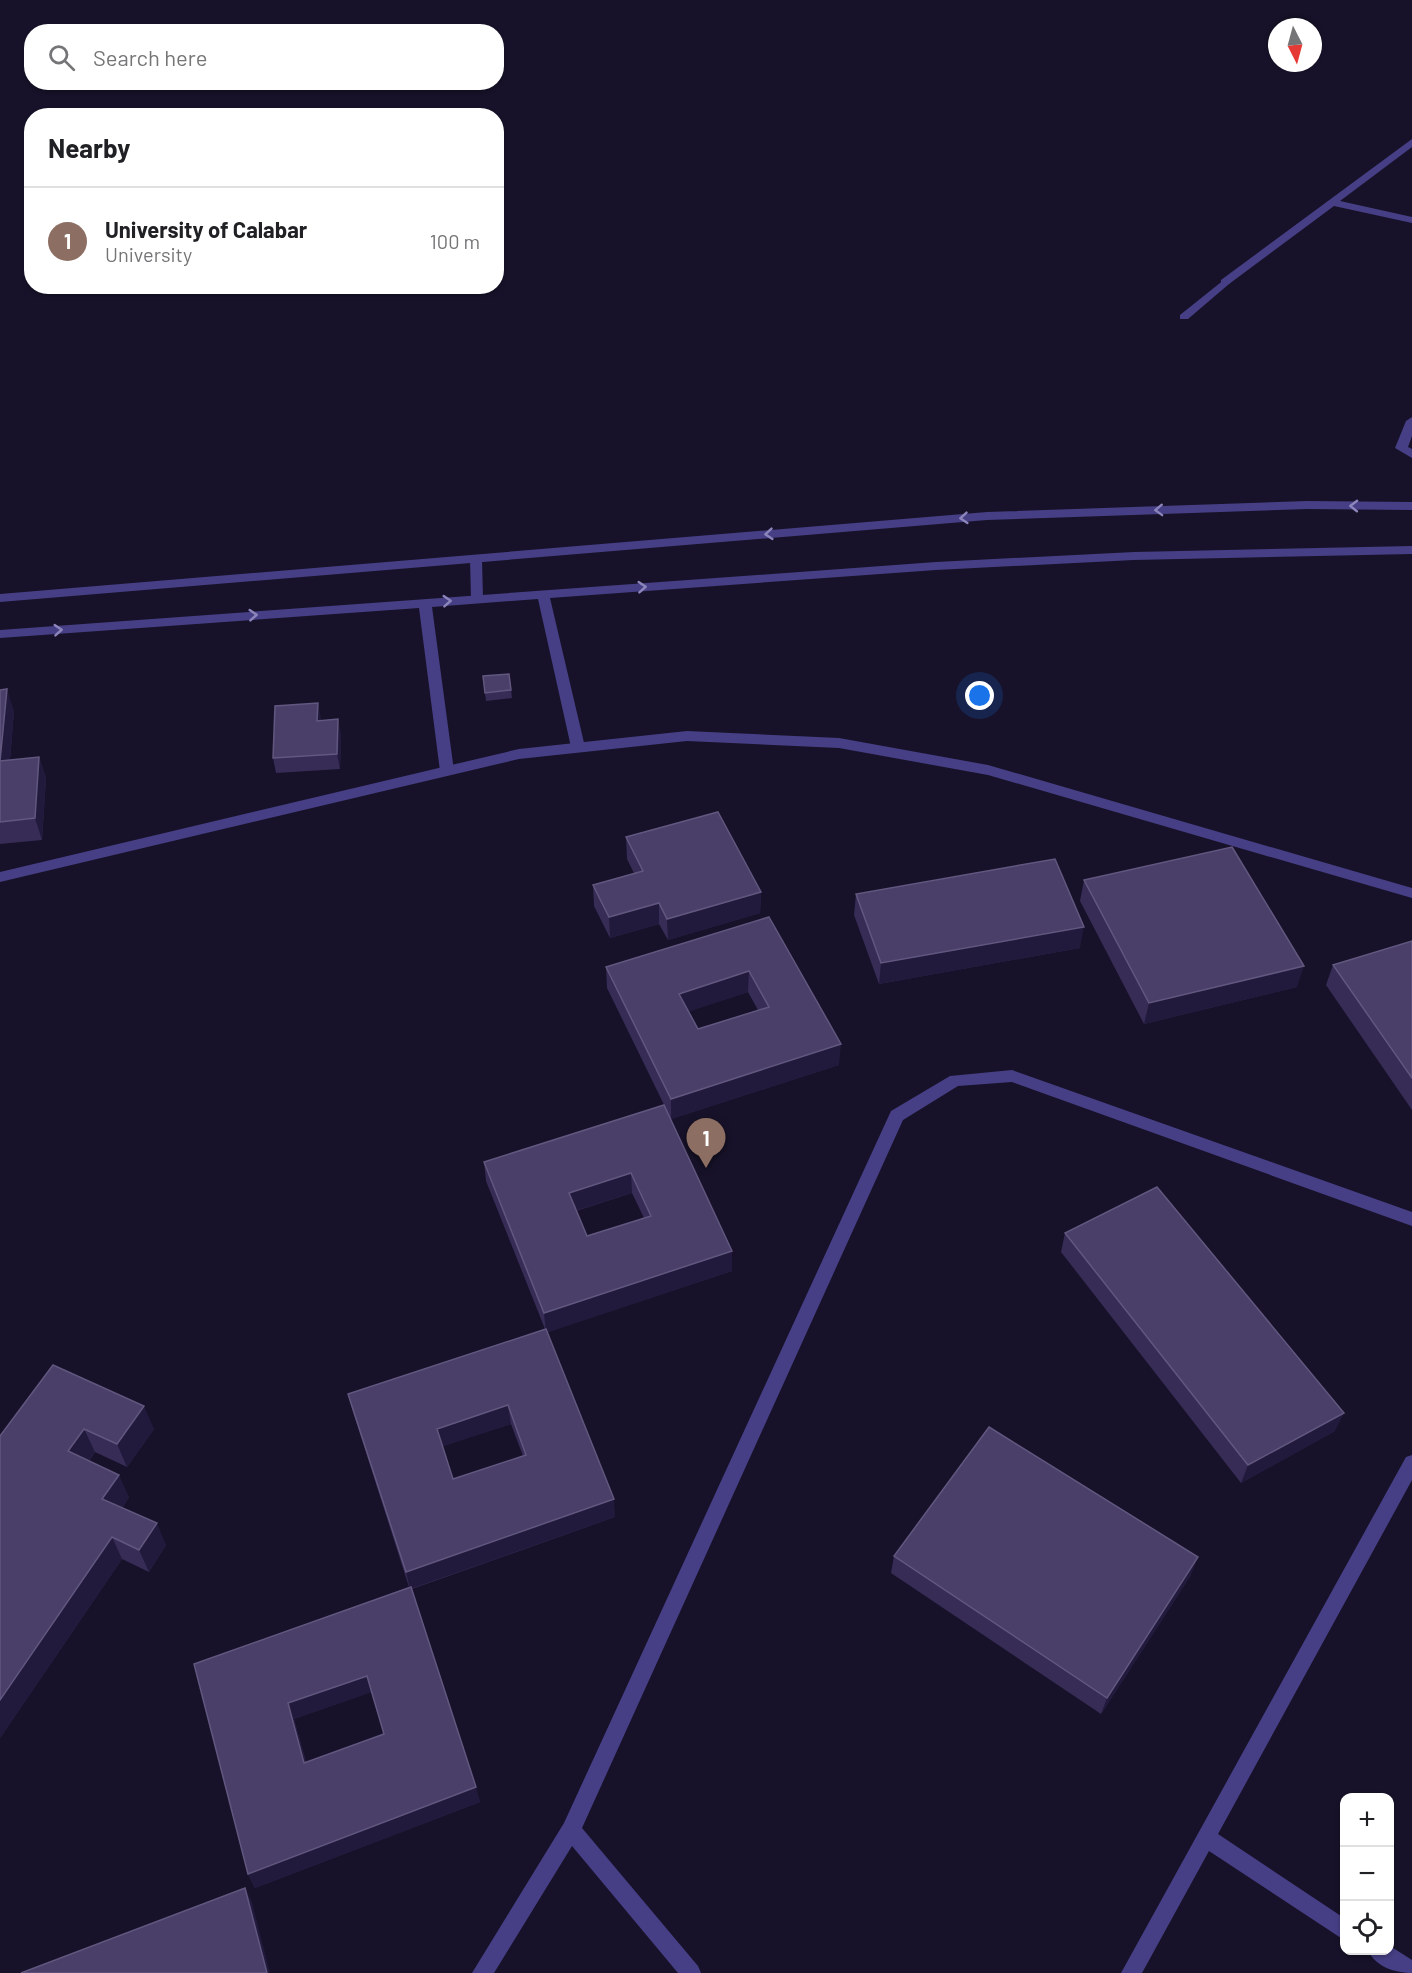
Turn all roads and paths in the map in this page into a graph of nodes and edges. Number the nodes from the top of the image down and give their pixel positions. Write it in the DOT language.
graph roads {
  1 [pos="1412,142"];
  2 [pos="1331,202"];
  3 [pos="1412,220"];
  4 [pos="1184,317"];
  5 [pos="1412,421"];
  6 [pos="1412,454"];
  7 [pos="1412,506"];
  8 [pos="1412,550"];
  9 [pos="476,559"];
  10 [pos="543,594"];
  11 [pos="0,598"];
  12 [pos="477,599"];
  13 [pos="425,603"];
  14 [pos="0,634"];
  15 [pos="578,747"];
  16 [pos="447,771"];
  17 [pos="0,877"];
  18 [pos="1412,893"];
  19 [pos="1412,1219"];
  20 [pos="1412,1463"];
  21 [pos="571,1830"];
  22 [pos="1206,1838"];
  23 [pos="1340,1927"];
  24 [pos="1386,1955"];
  25 [pos="1412,1971"];
  26 [pos="482,1973"];
  27 [pos="691,1973"];
  28 [pos="1131,1973"];
  1 -- 2 [label="street"];
  2 -- 3 [label="street"];
  2 -- 4 [label="street"];
  5 -- 6 [label="street"];
  7 -- 9 [label="street, one-way"];
  10 -- 8 [label="street, one-way"];
  9 -- 11 [label="street"];
  9 -- 12 [label="street"];
  10 -- 12 [label="street"];
  10 -- 15 [label="street"];
  13 -- 12 [label="street, one-way"];
  14 -- 13 [label="street, one-way"];
  13 -- 16 [label="street"];
  15 -- 16 [label="street"];
  15 -- 18 [label="street"];
  16 -- 17 [label="street"];
  19 -- 21 [label="street"];
  20 -- 22 [label="street"];
  21 -- 26 [label="street"];
  21 -- 27 [label="street"];
  22 -- 23 [label="street"];
  22 -- 28 [label="street"];
  24 -- 25 [label="street"];
}
